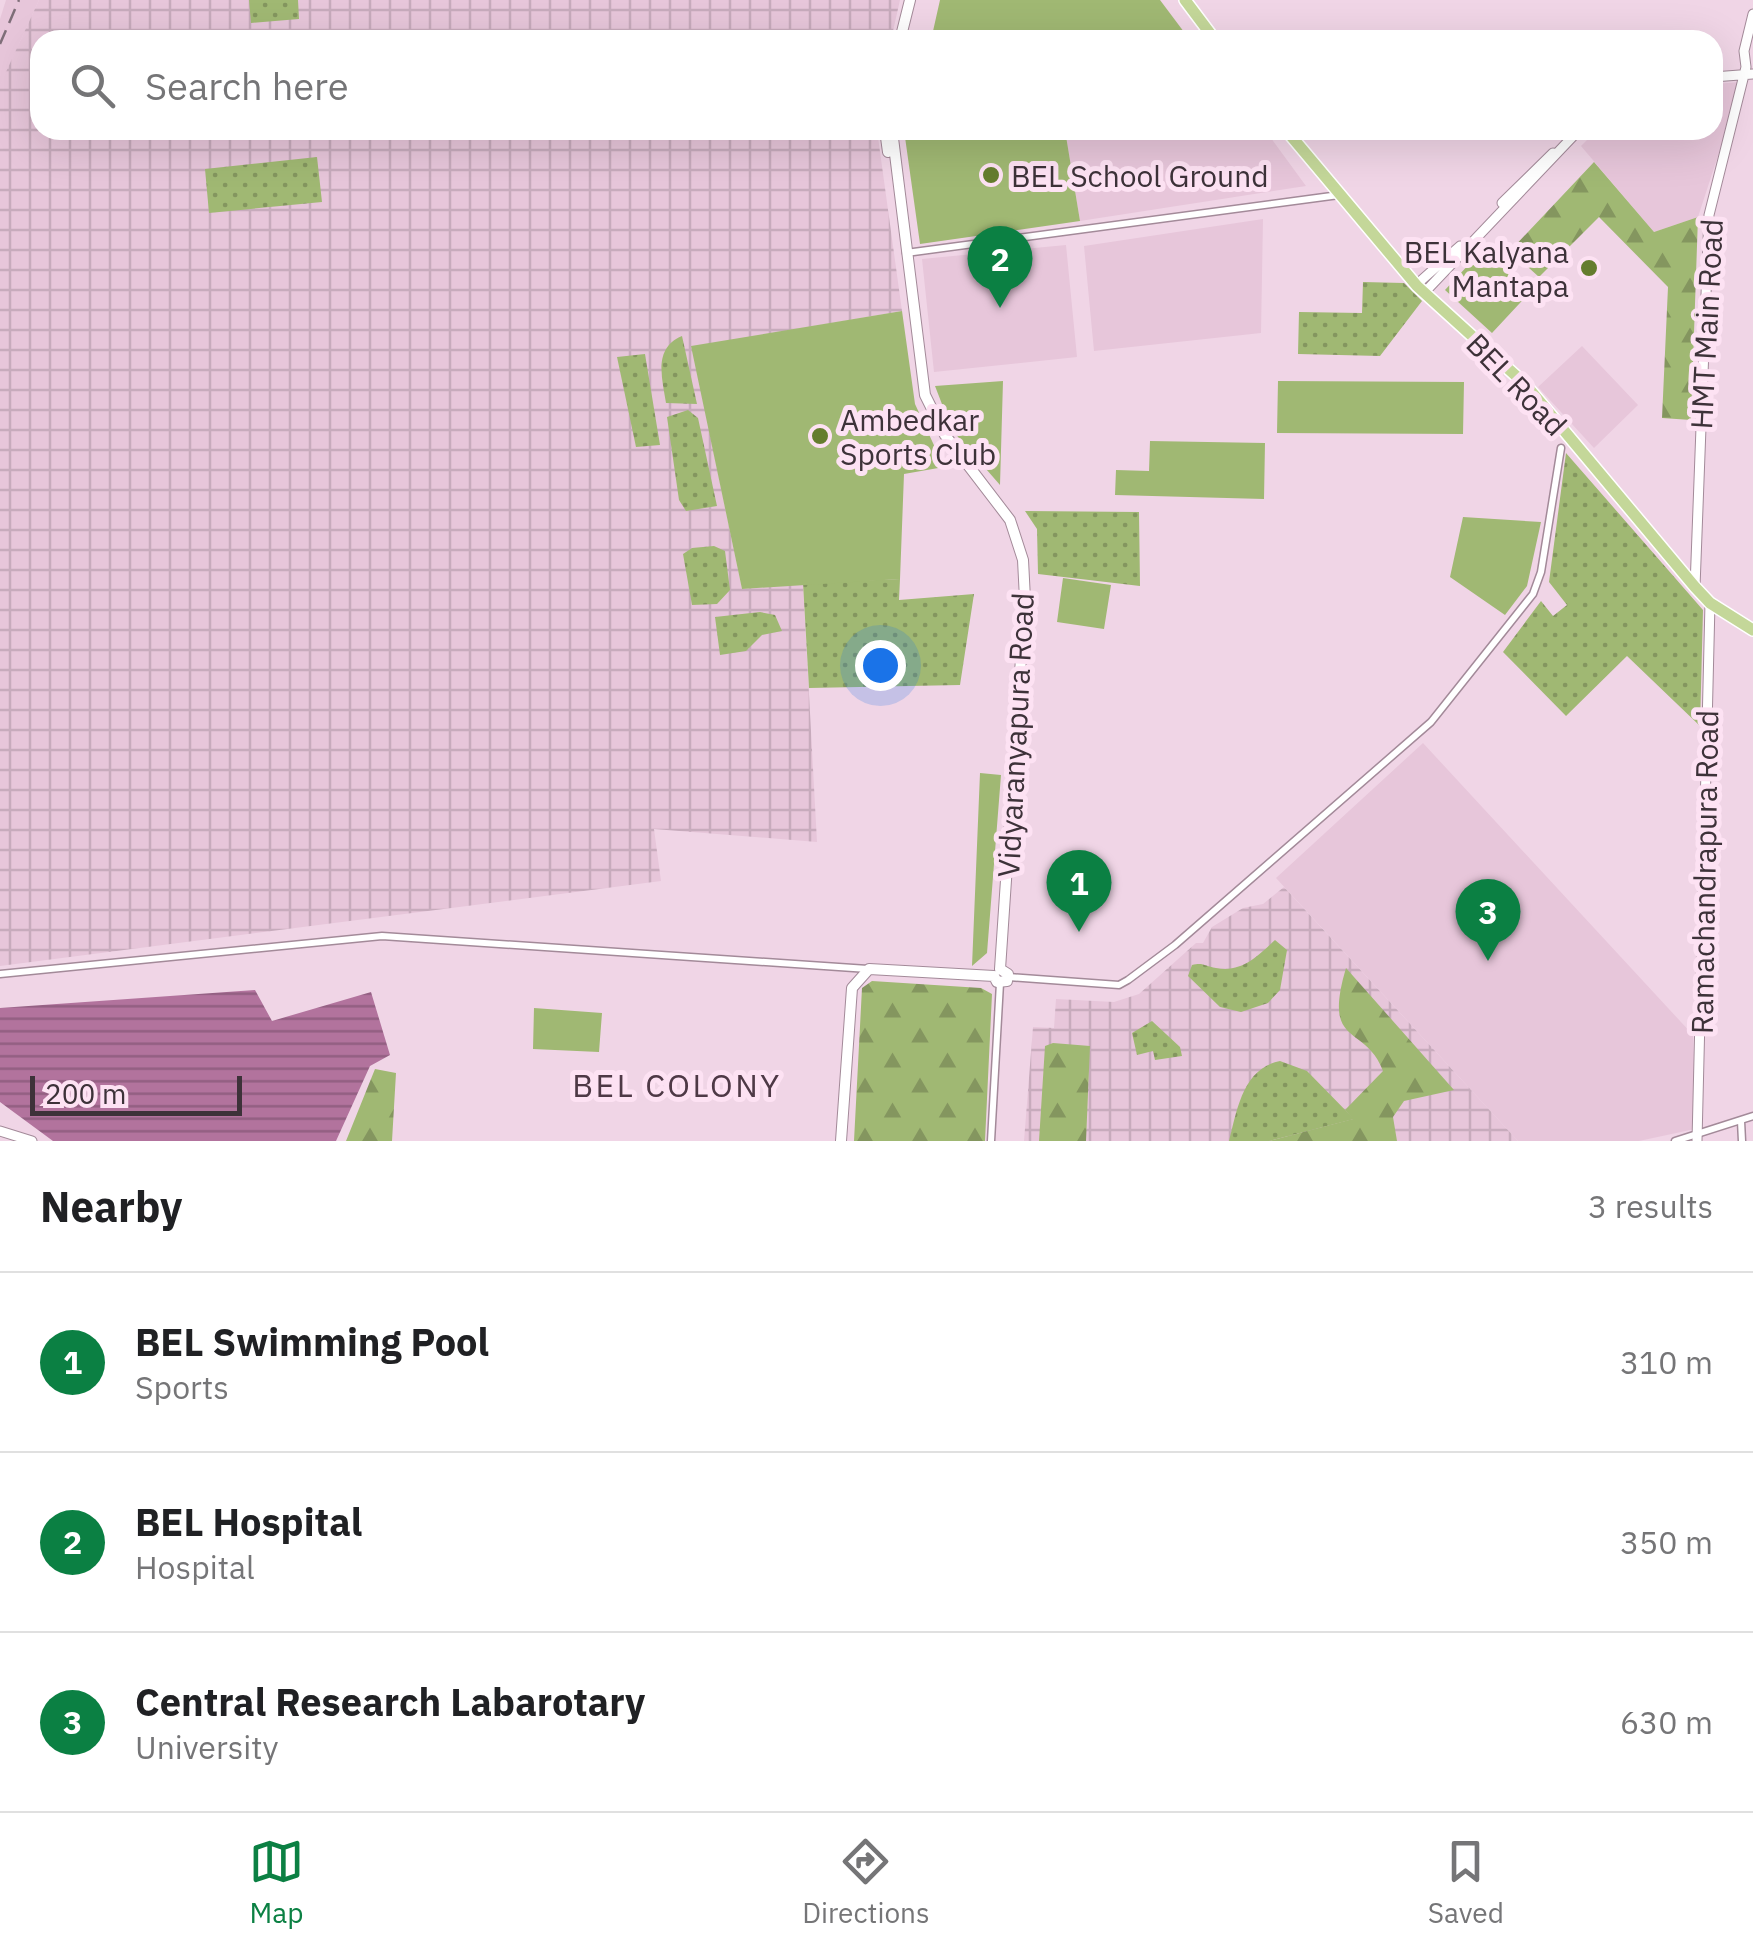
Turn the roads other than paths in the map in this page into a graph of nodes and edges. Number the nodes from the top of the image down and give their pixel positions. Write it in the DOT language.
graph roads {
  1 [pos="914,0"];
  2 [pos="1185,0"];
  3 [pos="1753,14"];
  4 [pos="906,30"];
  5 [pos="1208,30"];
  6 [pos="1750,52"];
  7 [pos="1749,74"];
  8 [pos="1723,76"];
  9 [pos="890,140"];
  10 [pos="1294,140"];
  11 [pos="1567,140"];
  12 [pos="1554,152"];
  13 [pos="1339,195"];
  14 [pos="906,253"];
  15 [pos="1420,289"];
  16 [pos="1561,448"];
  17 [pos="1695,587"];
  18 [pos="1710,602"];
  19 [pos="1753,630"];
  20 [pos="869,970"];
  21 [pos="0,974"];
  22 [pos="1001,976"];
  23 [pos="1753,1116"];
  24 [pos="1741,1121"];
  25 [pos="1722,1128"];
  26 [pos="0,1131"];
  27 [pos="1697,1139"];
  28 [pos="29,1140"];
  29 [pos="841,1141"];
  30 [pos="991,1141"];
  31 [pos="1675,1141"];
  32 [pos="1722,1141"];
  33 [pos="1742,1141"];
  1 -- 4 [label="main road"];
  2 -- 5 [label="main road"];
  3 -- 6 [label="street, HMT Main Road"];
  6 -- 7 [label="street, HMT Main Road"];
  7 -- 8 [label="street"];
  7 -- 17 [label="street, HMT Main Road"];
  9 -- 14 [label="main road, Vidyaranyapura Road"];
  10 -- 13 [label="main road, BEL Road"];
  11 -- 12 [label="street"];
  12 -- 15 [label="street"];
  12 -- 15 [label="street"];
  13 -- 14 [label="street"];
  13 -- 15 [label="main road, BEL Road"];
  14 -- 22 [label="main road, Vidyaranyapura Road"];
  15 -- 17 [label="main road, BEL Road"];
  16 -- 22 [label="street"];
  17 -- 18 [label="main road, BEL Road"];
  18 -- 19 [label="main road, BEL Road"];
  18 -- 27 [label="street, Ramachandrapura Road"];
  20 -- 21 [label="street"];
  20 -- 22 [label="main road"];
  20 -- 29 [label="main road"];
  22 -- 30 [label="street"];
  23 -- 24 [label="street"];
  24 -- 25 [label="street"];
  24 -- 33 [label="street"];
  25 -- 27 [label="street"];
  25 -- 32 [label="street"];
  26 -- 28 [label="street"];
  27 -- 31 [label="street"];
}
